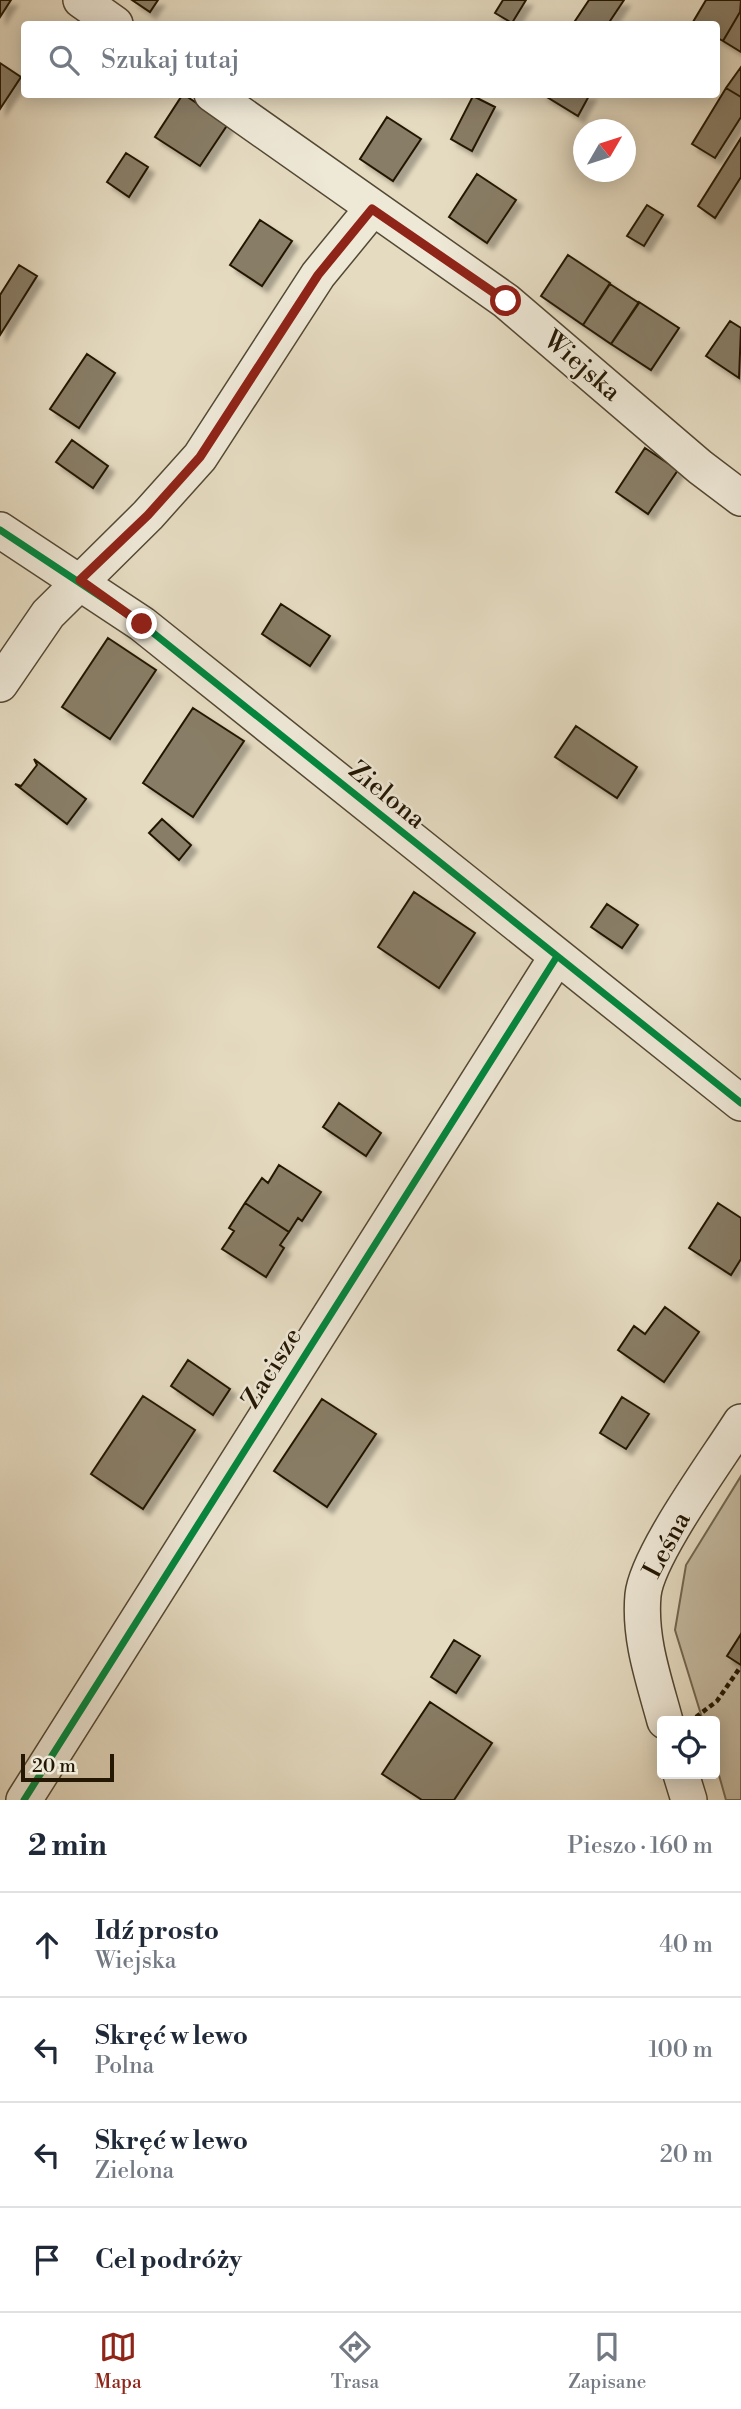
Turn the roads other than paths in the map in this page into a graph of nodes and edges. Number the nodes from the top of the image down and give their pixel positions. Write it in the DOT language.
graph roads {
  1 [pos="81,0"];
  2 [pos="111,21"];
  3 [pos="218,98"];
  4 [pos="372,209"];
  5 [pos="741,498"];
  6 [pos="0,530"];
  7 [pos="80,580"];
  8 [pos="0,684"];
  9 [pos="556,958"];
  10 [pos="741,1103"];
  11 [pos="741,1422"];
  12 [pos="664,1716"];
  13 [pos="683,1779"];
  14 [pos="24,1800"];
  15 [pos="689,1800"];
  1 -- 2 [label="street"];
  3 -- 4 [label="street, Wiejska"];
  4 -- 5 [label="street, Wiejska"];
  4 -- 7 [label="street"];
  6 -- 7 [label="street, Zielona"];
  7 -- 8 [label="street"];
  7 -- 9 [label="street, Zielona"];
  9 -- 10 [label="street, Zielona"];
  9 -- 14 [label="street, Zacisze"];
  11 -- 12 [label="street, Leśna"];
  13 -- 15 [label="street"];
}
